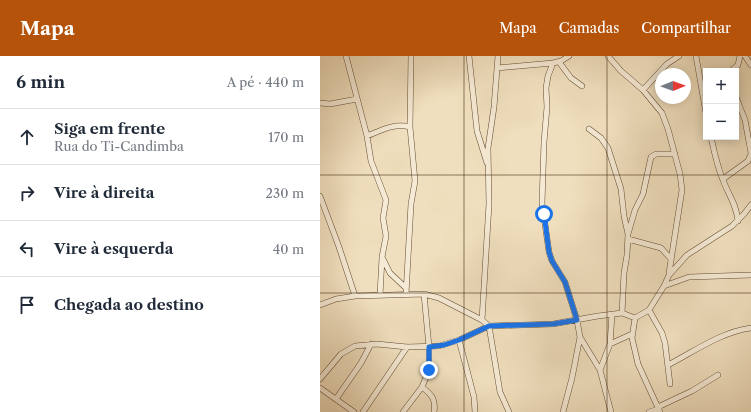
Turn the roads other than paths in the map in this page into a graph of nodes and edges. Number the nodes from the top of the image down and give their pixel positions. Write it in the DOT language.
graph roads {
  1 [pos="346,56"];
  2 [pos="411,56"];
  3 [pos="469,56"];
  4 [pos="498,56"];
  5 [pos="569,56"];
  6 [pos="608,56"];
  7 [pos="679,56"];
  8 [pos="696,56"];
  9 [pos="740,56"];
  10 [pos="745,56"];
  11 [pos="559,62"];
  12 [pos="553,63"];
  13 [pos="751,65"];
  14 [pos="497,68"];
  15 [pos="734,68"];
  16 [pos="703,78"];
  17 [pos="582,86"];
  18 [pos="643,90"];
  19 [pos="357,99"];
  20 [pos="320,104"];
  21 [pos="739,104"];
  22 [pos="410,128"];
  23 [pos="589,129"];
  24 [pos="367,136"];
  25 [pos="712,140"];
  26 [pos="675,154"];
  27 [pos="751,154"];
  28 [pos="488,168"];
  29 [pos="722,179"];
  30 [pos="320,196"];
  31 [pos="751,205"];
  32 [pos="738,221"];
  33 [pos="628,237"];
  34 [pos="382,257"];
  35 [pos="671,259"];
  36 [pos="669,275"];
  37 [pos="751,275"];
  38 [pos="664,286"];
  39 [pos="406,291"];
  40 [pos="424,294"];
  41 [pos="380,295"];
  42 [pos="355,296"];
  43 [pos="320,305"];
  44 [pos="649,310"];
  45 [pos="622,313"];
  46 [pos="612,314"];
  47 [pos="635,318"];
  48 [pos="482,320"];
  49 [pos="577,320"];
  50 [pos="489,326"];
  51 [pos="751,328"];
  52 [pos="632,334"];
  53 [pos="580,337"];
  54 [pos="459,340"];
  55 [pos="371,344"];
  56 [pos="610,344"];
  57 [pos="407,347"];
  58 [pos="429,347"];
  59 [pos="668,365"];
  60 [pos="600,370"];
  61 [pos="718,375"];
  62 [pos="320,379"];
  63 [pos="670,384"];
  64 [pos="422,387"];
  65 [pos="320,388"];
  66 [pos="336,399"];
  67 [pos="659,409"];
  68 [pos="354,412"];
  69 [pos="363,412"];
  70 [pos="403,412"];
  71 [pos="434,412"];
  72 [pos="475,412"];
  73 [pos="509,412"];
  74 [pos="563,412"];
  75 [pos="611,412"];
  76 [pos="649,412"];
  1 -- 19 [label="street"];
  2 -- 22 [label="street"];
  3 -- 28 [label="street"];
  4 -- 14 [label="street"];
  5 -- 11 [label="street"];
  6 -- 18 [label="street"];
  7 -- 18 [label="street"];
  8 -- 16 [label="street"];
  9 -- 15 [label="street"];
  10 -- 13 [label="street"];
  11 -- 12 [label="street"];
  11 -- 17 [label="street"];
  12 -- 14 [label="street"];
  12 -- 49 [label="street"];
  14 -- 28 [label="street"];
  18 -- 26 [label="street"];
  19 -- 20 [label="street"];
  19 -- 24 [label="street"];
  21 -- 27 [label="street"];
  22 -- 24 [label="street"];
  22 -- 39 [label="street"];
  23 -- 33 [label="street"];
  24 -- 34 [label="street"];
  25 -- 29 [label="street"];
  26 -- 33 [label="street"];
  26 -- 35 [label="street"];
  27 -- 29 [label="street"];
  28 -- 48 [label="street"];
  29 -- 32 [label="street"];
  30 -- 42 [label="street"];
  31 -- 32 [label="street"];
  32 -- 36 [label="street"];
  33 -- 35 [label="street"];
  33 -- 45 [label="street"];
  34 -- 39 [label="street"];
  34 -- 41 [label="street"];
  35 -- 36 [label="street"];
  36 -- 38 [label="street"];
  37 -- 38 [label="street"];
  38 -- 44 [label="street"];
  39 -- 40 [label="street"];
  39 -- 41 [label="street"];
  40 -- 48 [label="street"];
  40 -- 58 [label="street"];
  41 -- 42 [label="street"];
  42 -- 43 [label="street"];
  44 -- 47 [label="street"];
  44 -- 59 [label="street"];
  45 -- 46 [label="street"];
  45 -- 47 [label="street"];
  46 -- 49 [label="street"];
  46 -- 56 [label="street"];
  47 -- 52 [label="street"];
  48 -- 50 [label="street"];
  49 -- 50 [label="street"];
  49 -- 53 [label="street"];
  50 -- 54 [label="street"];
  50 -- 73 [label="street"];
  51 -- 59 [label="street"];
  52 -- 56 [label="street"];
  52 -- 67 [label="street"];
  53 -- 60 [label="street"];
  53 -- 74 [label="street"];
  54 -- 58 [label="street"];
  54 -- 72 [label="street"];
  55 -- 57 [label="street"];
  55 -- 62 [label="street"];
  55 -- 66 [label="street"];
  56 -- 60 [label="street"];
  57 -- 58 [label="street"];
  57 -- 69 [label="street"];
  58 -- 64 [label="street"];
  59 -- 63 [label="street"];
  60 -- 75 [label="street"];
  61 -- 67 [label="street"];
  64 -- 70 [label="street"];
  64 -- 71 [label="street"];
  65 -- 66 [label="street"];
  66 -- 68 [label="street"];
  67 -- 76 [label="street"];
}
